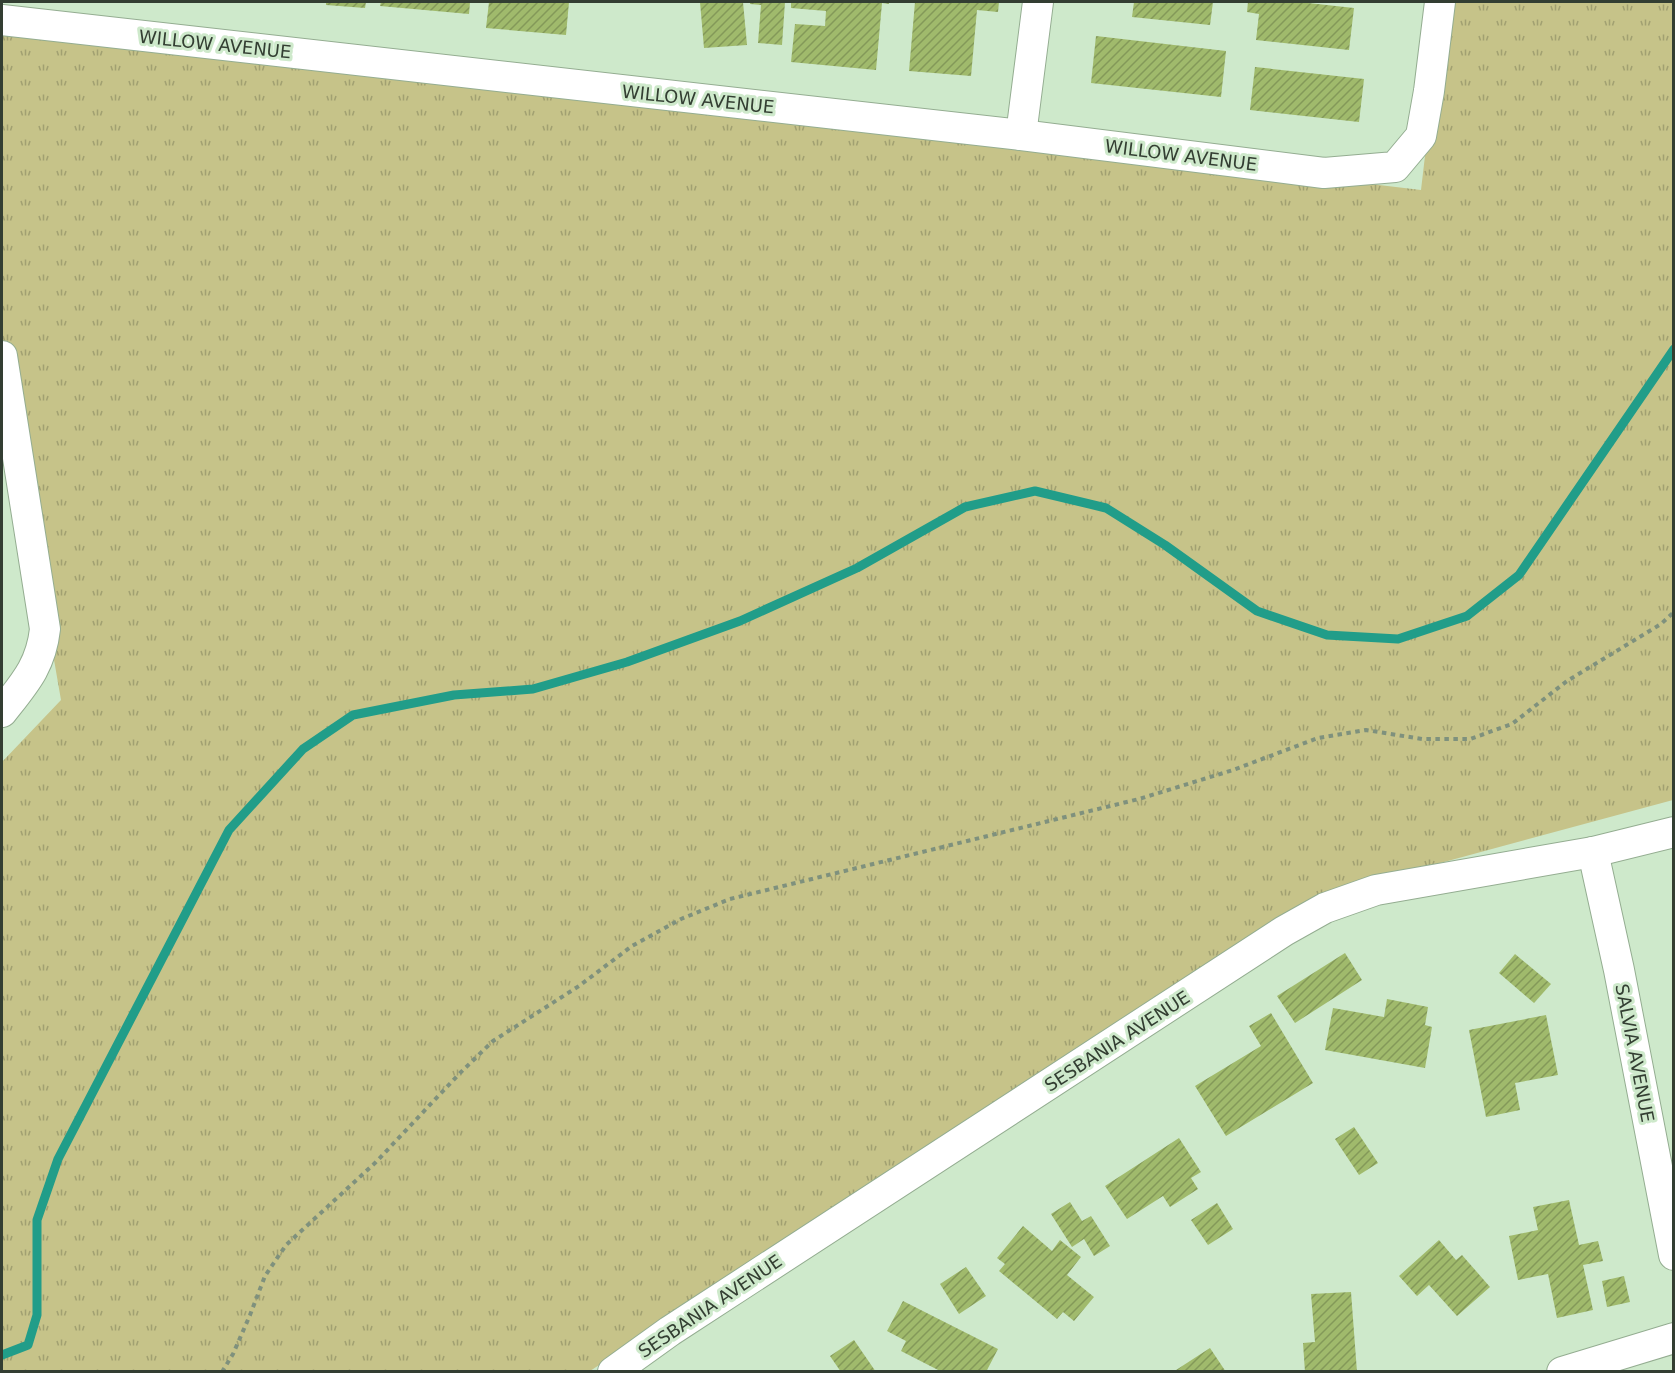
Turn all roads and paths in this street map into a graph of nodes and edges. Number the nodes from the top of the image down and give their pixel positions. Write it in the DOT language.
graph roads {
  1 [pos="1038,2"];
  2 [pos="1440,2"];
  3 [pos="2,20"];
  4 [pos="1021,135"];
  5 [pos="2,356"];
  6 [pos="1674,612"];
  7 [pos="2,712"];
  8 [pos="1674,832"];
  9 [pos="1593,852"];
  10 [pos="1674,1255"];
  11 [pos="1674,1338"];
  12 [pos="222,1371"];
  13 [pos="613,1371"];
  14 [pos="1562,1371"];
  1 -- 4 [label="street"];
  2 -- 4 [label="street, WILLOW AVENUE"];
  3 -- 4 [label="street, WILLOW AVENUE"];
  5 -- 7 [label="street"];
  6 -- 12 [label="path"];
  8 -- 9 [label="street, SESBANIA AVENUE"];
  9 -- 10 [label="street, SALVIA AVENUE"];
  9 -- 13 [label="street, SESBANIA AVENUE"];
  11 -- 14 [label="street"];
}
